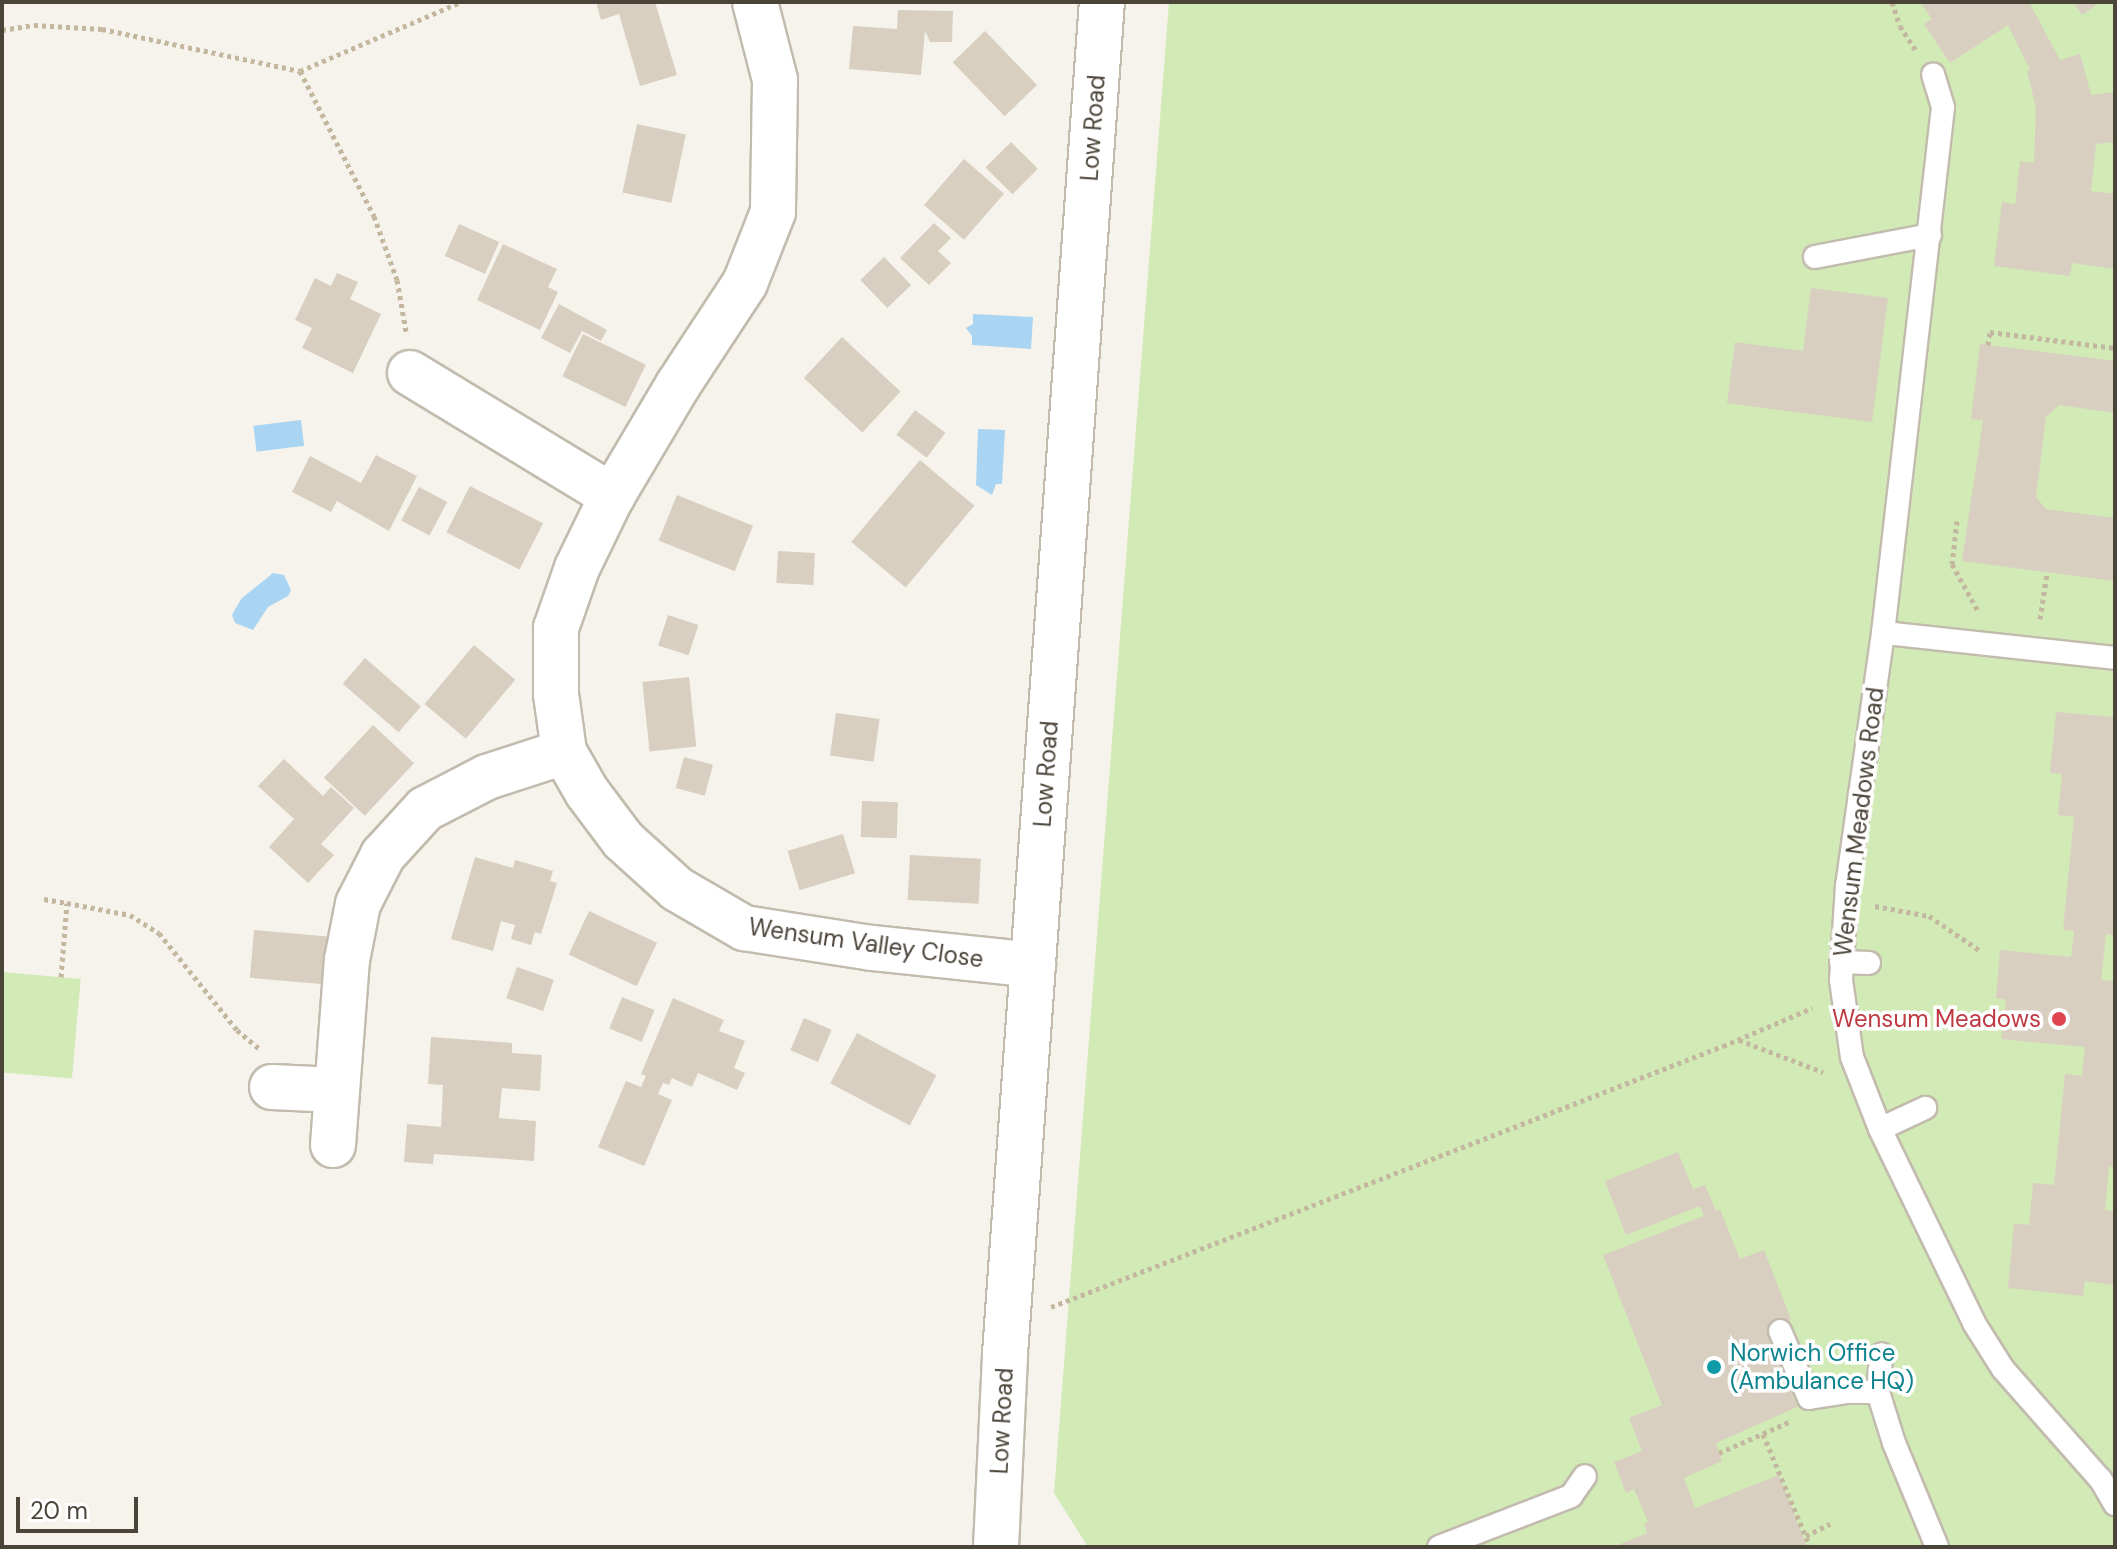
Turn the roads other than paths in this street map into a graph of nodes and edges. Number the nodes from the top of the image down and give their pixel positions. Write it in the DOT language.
graph roads {
  1 [pos="755,2"];
  2 [pos="1102,2"];
  3 [pos="1933,75"];
  4 [pos="1930,235"];
  5 [pos="1815,257"];
  6 [pos="410,373"];
  7 [pos="612,496"];
  8 [pos="1883,633"];
  9 [pos="2115,658"];
  10 [pos="564,752"];
  11 [pos="1841,962"];
  12 [pos="1869,963"];
  13 [pos="1033,965"];
  14 [pos="272,1087"];
  15 [pos="336,1090"];
  16 [pos="1925,1108"];
  17 [pos="1880,1129"];
  18 [pos="333,1145"];
  19 [pos="1780,1331"];
  20 [pos="1881,1354"];
  21 [pos="1878,1392"];
  22 [pos="1585,1476"];
  23 [pos="2115,1504"];
  24 [pos="996,1547"];
  25 [pos="1439,1547"];
  26 [pos="1937,1547"];
  1 -- 7 [label="street, Wensum Valley Close"];
  2 -- 13 [label="street, Low Road"];
  3 -- 4 [label="lane, Wensum Meadows Road"];
  4 -- 5 [label="lane"];
  4 -- 8 [label="lane, Wensum Meadows Road"];
  6 -- 7 [label="street"];
  7 -- 10 [label="street, Wensum Valley Close"];
  8 -- 9 [label="lane"];
  8 -- 11 [label="lane, Wensum Meadows Road"];
  10 -- 13 [label="street, Wensum Valley Close"];
  10 -- 15 [label="street"];
  11 -- 12 [label="lane"];
  11 -- 17 [label="lane, Wensum Meadows Road"];
  13 -- 24 [label="street, Low Road"];
  14 -- 15 [label="street"];
  15 -- 18 [label="street"];
  16 -- 17 [label="lane"];
  17 -- 23 [label="lane, Wensum Meadows Road"];
  19 -- 21 [label="lane"];
  20 -- 21 [label="lane"];
  21 -- 26 [label="lane"];
  22 -- 25 [label="lane"];
}
